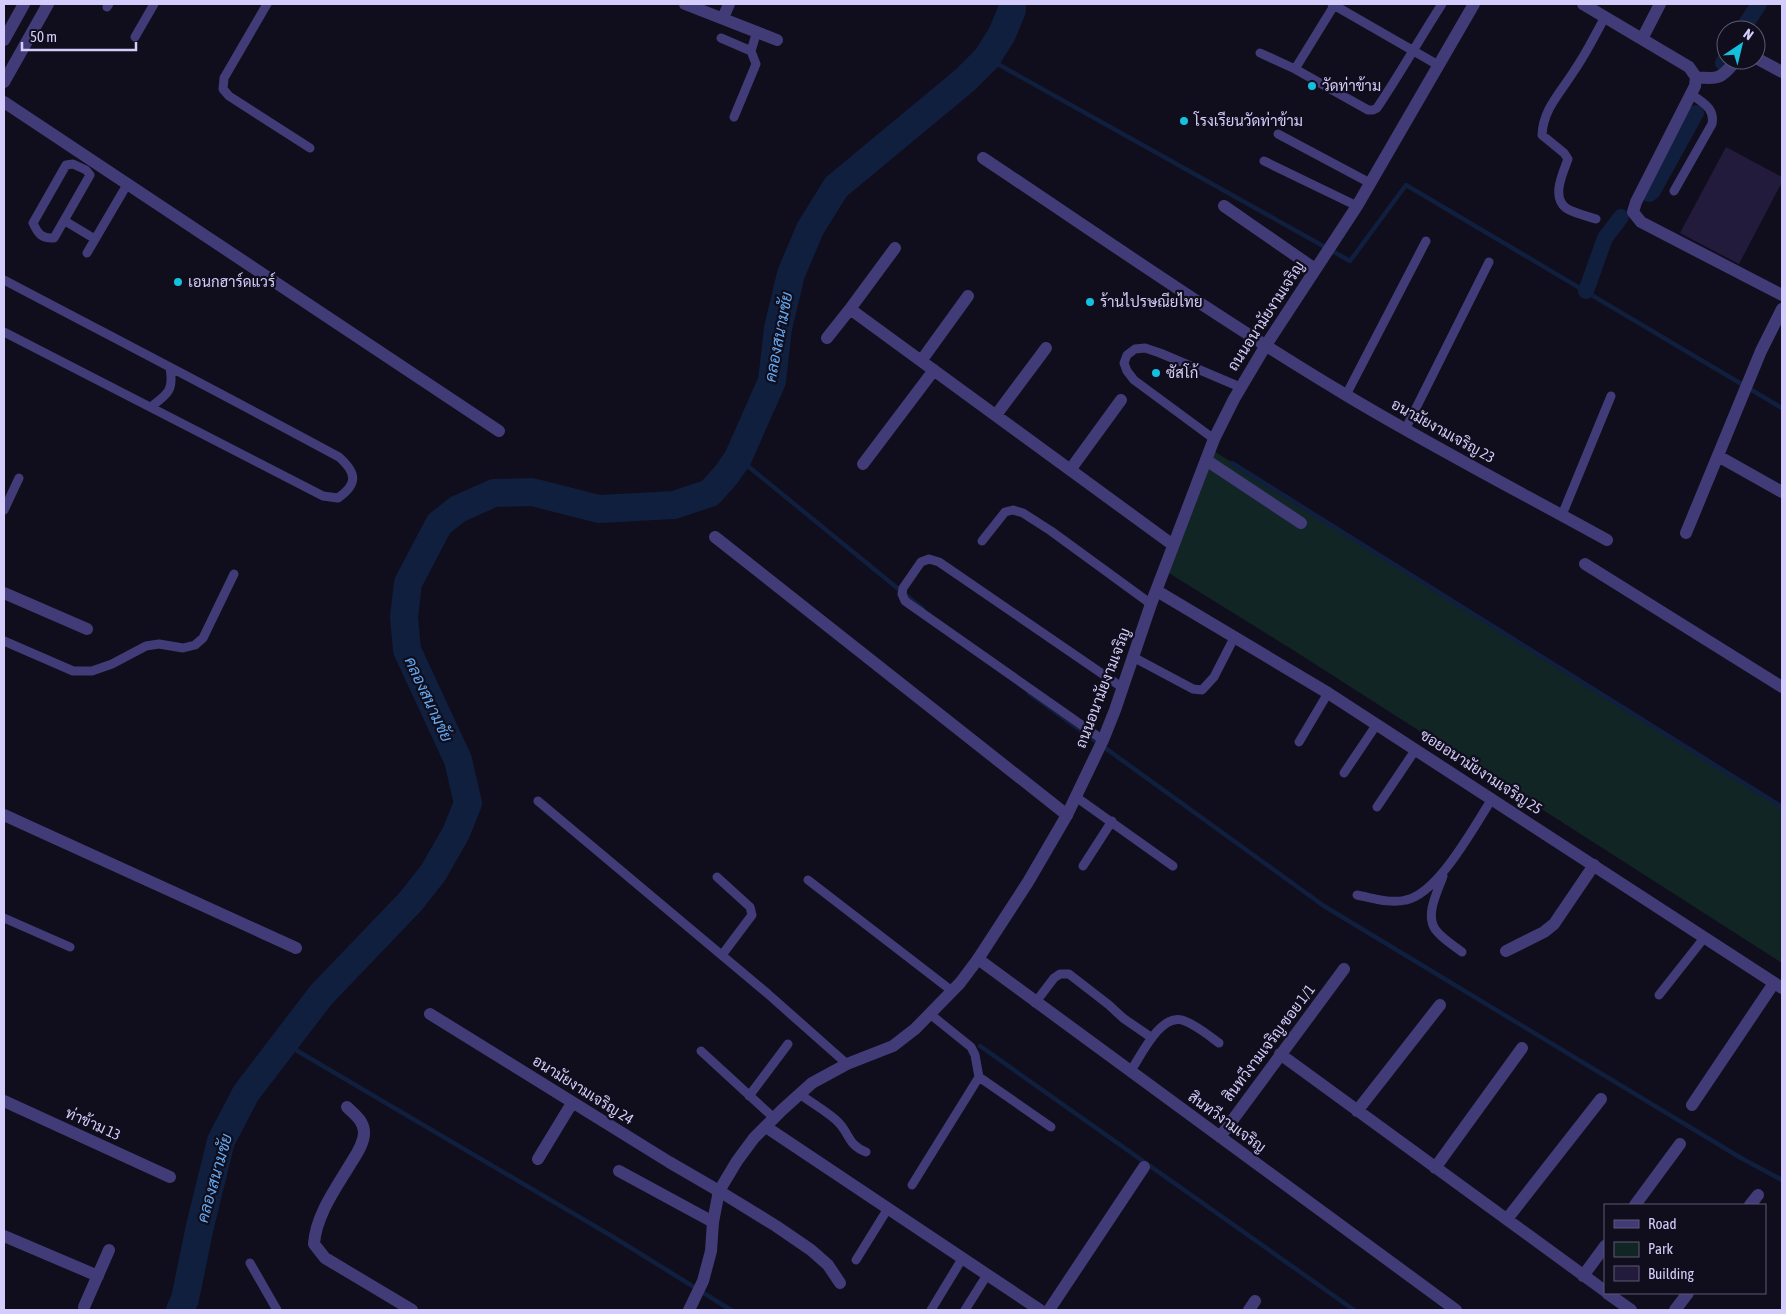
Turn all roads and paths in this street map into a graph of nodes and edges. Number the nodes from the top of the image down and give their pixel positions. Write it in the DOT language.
graph roads {
  1 [pos="24,4"];
  2 [pos="48,4"];
  3 [pos="154,4"];
  4 [pos="267,4"];
  5 [pos="685,4"];
  6 [pos="728,4"];
  7 [pos="1334,4"];
  8 [pos="1442,4"];
  9 [pos="1474,4"];
  10 [pos="1583,4"];
  11 [pos="1660,4"];
  12 [pos="1605,17"];
  13 [pos="723,18"];
  14 [pos="757,32"];
  15 [pos="135,37"];
  16 [pos="721,38"];
  17 [pos="1642,39"];
  18 [pos="4,40"];
  19 [pos="777,40"];
  20 [pos="1412,50"];
  21 [pos="751,51"];
  22 [pos="1260,52"];
  23 [pos="1766,63"];
  24 [pos="1438,65"];
  25 [pos="1295,69"];
  26 [pos="1728,70"];
  27 [pos="1782,72"];
  28 [pos="1696,77"];
  29 [pos="4,82"];
  30 [pos="1691,94"];
  31 [pos="4,102"];
  32 [pos="734,117"];
  33 [pos="1278,134"];
  34 [pos="310,148"];
  35 [pos="982,158"];
  36 [pos="1264,161"];
  37 [pos="128,183"];
  38 [pos="1370,183"];
  39 [pos="1674,191"];
  40 [pos="1224,206"];
  41 [pos="1357,206"];
  42 [pos="1596,220"];
  43 [pos="65,221"];
  44 [pos="95,239"];
  45 [pos="1426,241"];
  46 [pos="895,248"];
  47 [pos="87,253"];
  48 [pos="1489,262"];
  49 [pos="1315,270"];
  50 [pos="4,280"];
  51 [pos="1782,295"];
  52 [pos="968,296"];
  53 [pos="850,309"];
  54 [pos="1782,310"];
  55 [pos="4,332"];
  56 [pos="827,338"];
  57 [pos="1266,346"];
  58 [pos="1046,348"];
  59 [pos="921,360"];
  60 [pos="170,368"];
  61 [pos="934,370"];
  62 [pos="1240,386"];
  63 [pos="1346,395"];
  64 [pos="1611,396"];
  65 [pos="1120,400"];
  66 [pos="152,406"];
  67 [pos="996,415"];
  68 [pos="1405,430"];
  69 [pos="498,431"];
  70 [pos="1214,439"];
  71 [pos="1718,456"];
  72 [pos="1206,460"];
  73 [pos="863,464"];
  74 [pos="1070,470"];
  75 [pos="19,478"];
  76 [pos="1782,492"];
  77 [pos="4,510"];
  78 [pos="1562,515"];
  79 [pos="1301,523"];
  80 [pos="1686,533"];
  81 [pos="715,537"];
  82 [pos="1607,540"];
  83 [pos="982,541"];
  84 [pos="1173,545"];
  85 [pos="1585,564"];
  86 [pos="234,574"];
  87 [pos="1157,591"];
  88 [pos="4,592"];
  89 [pos="1151,604"];
  90 [pos="87,629"];
  91 [pos="1235,636"];
  92 [pos="4,641"];
  93 [pos="1133,657"];
  94 [pos="1782,687"];
  95 [pos="1123,688"];
  96 [pos="1328,693"];
  97 [pos="1377,724"];
  98 [pos="1103,740"];
  99 [pos="1300,742"];
  100 [pos="1416,749"];
  101 [pos="1344,773"];
  102 [pos="1076,797"];
  103 [pos="1492,799"];
  104 [pos="538,801"];
  105 [pos="1377,807"];
  106 [pos="4,815"];
  107 [pos="1067,815"];
  108 [pos="1112,821"];
  109 [pos="1594,865"];
  110 [pos="1082,866"];
  111 [pos="1173,866"];
  112 [pos="1446,869"];
  113 [pos="717,877"];
  114 [pos="808,880"];
  115 [pos="1357,895"];
  116 [pos="4,918"];
  117 [pos="1704,938"];
  118 [pos="70,947"];
  119 [pos="296,948"];
  120 [pos="1506,951"];
  121 [pos="1462,952"];
  122 [pos="722,955"];
  123 [pos="978,959"];
  124 [pos="1344,969"];
  125 [pos="1778,986"];
  126 [pos="952,991"];
  127 [pos="1659,995"];
  128 [pos="1035,1003"];
  129 [pos="1440,1005"];
  130 [pos="430,1014"];
  131 [pos="930,1014"];
  132 [pos="1152,1038"];
  133 [pos="1219,1042"];
  134 [pos="788,1044"];
  135 [pos="1522,1048"];
  136 [pos="701,1052"];
  137 [pos="1280,1054"];
  138 [pos="847,1064"];
  139 [pos="1130,1072"];
  140 [pos="978,1077"];
  141 [pos="800,1094"];
  142 [pos="749,1096"];
  143 [pos="1601,1099"];
  144 [pos="4,1102"];
  145 [pos="572,1103"];
  146 [pos="1692,1105"];
  147 [pos="347,1107"];
  148 [pos="1357,1112"];
  149 [pos="770,1123"];
  150 [pos="1051,1127"];
  151 [pos="1220,1137"];
  152 [pos="1680,1144"];
  153 [pos="866,1152"];
  154 [pos="538,1159"];
  155 [pos="1144,1167"];
  156 [pos="1435,1168"];
  157 [pos="619,1171"];
  158 [pos="170,1177"];
  159 [pos="912,1185"];
  160 [pos="719,1191"];
  161 [pos="1636,1204"];
  162 [pos="887,1210"];
  163 [pos="1507,1219"];
  164 [pos="713,1222"];
  165 [pos="4,1236"];
  166 [pos="1604,1247"];
  167 [pos="109,1250"];
  168 [pos="962,1259"];
  169 [pos="856,1260"];
  170 [pos="250,1263"];
  171 [pos="987,1275"];
  172 [pos="98,1276"];
  173 [pos="1583,1276"];
  174 [pos="840,1283"];
  175 [pos="1604,1291"];
  176 [pos="1609,1294"];
  177 [pos="1687,1294"];
  178 [pos="84,1307"];
  179 [pos="691,1307"];
  180 [pos="277,1310"];
  181 [pos="412,1310"];
  182 [pos="931,1310"];
  183 [pos="966,1310"];
  184 [pos="1040,1310"];
  185 [pos="1049,1310"];
  186 [pos="1456,1310"];
  187 [pos="1631,1310"];
  188 [pos="1675,1310"];
  1 -- 18 [label="street"];
  2 -- 29 [label="street"];
  3 -- 15 [label="lane"];
  4 -- 34 [label="lane"];
  5 -- 13 [label="street"];
  6 -- 13 [label="street"];
  7 -- 20 [label="lane"];
  7 -- 25 [label="lane"];
  8 -- 20 [label="lane"];
  9 -- 24 [label="street, ถนนอนามัยงามเจริญ"];
  10 -- 12 [label="street"];
  11 -- 17 [label="street"];
  12 -- 17 [label="street"];
  12 -- 42 [label="lane"];
  13 -- 14 [label="street"];
  14 -- 19 [label="street"];
  14 -- 21 [label="lane"];
  16 -- 21 [label="lane"];
  17 -- 28 [label="street"];
  20 -- 24 [label="lane"];
  20 -- 25 [label="lane"];
  21 -- 32 [label="lane"];
  22 -- 25 [label="lane"];
  23 -- 27 [label="street"];
  24 -- 38 [label="street, ถนนอนามัยงามเจริญ"];
  26 -- 28 [label="street"];
  28 -- 30 [label="street"];
  30 -- 39 [label="lane"];
  30 -- 51 [label="street"];
  31 -- 37 [label="street"];
  33 -- 38 [label="lane"];
  35 -- 57 [label="street, อนามัยงามเจริญ 23"];
  36 -- 41 [label="lane"];
  37 -- 44 [label="lane"];
  37 -- 69 [label="street"];
  38 -- 41 [label="street, ถนนอนามัยงามเจริญ"];
  40 -- 49 [label="street"];
  41 -- 49 [label="street, ถนนอนามัยงามเจริญ"];
  43 -- 43 [label="lane"];
  43 -- 44 [label="lane"];
  44 -- 47 [label="lane"];
  45 -- 63 [label="lane"];
  46 -- 53 [label="street"];
  48 -- 68 [label="lane"];
  49 -- 57 [label="street, ถนนอนามัยงามเจริญ"];
  50 -- 60 [label="lane"];
  52 -- 59 [label="street"];
  53 -- 56 [label="street"];
  53 -- 59 [label="street"];
  54 -- 71 [label="street"];
  55 -- 66 [label="lane"];
  57 -- 62 [label="street, ถนนอนามัยงามเจริญ"];
  57 -- 63 [label="street, อนามัยงามเจริญ 23"];
  58 -- 67 [label="street"];
  59 -- 61 [label="street"];
  60 -- 66 [label="lane"];
  60 -- 66 [label="lane"];
  61 -- 67 [label="street"];
  61 -- 73 [label="street"];
  62 -- 70 [label="street, ถนนอนามัยงามเจริญ"];
  62 -- 70 [label="lane"];
  63 -- 68 [label="street, อนามัยงามเจริญ 23"];
  64 -- 78 [label="lane"];
  65 -- 74 [label="street"];
  67 -- 74 [label="street"];
  68 -- 78 [label="street, อนามัยงามเจริญ 23"];
  70 -- 72 [label="street, ถนนอนามัยงามเจริญ"];
  71 -- 76 [label="street"];
  71 -- 80 [label="street"];
  72 -- 79 [label="street"];
  72 -- 84 [label="street, ถนนอนามัยงามเจริญ"];
  74 -- 84 [label="street"];
  75 -- 77 [label="lane"];
  78 -- 82 [label="street, อนามัยงามเจริญ 23"];
  81 -- 107 [label="street"];
  83 -- 89 [label="lane"];
  84 -- 87 [label="street, ถนนอนามัยงามเจริญ"];
  85 -- 94 [label="street"];
  86 -- 92 [label="lane"];
  87 -- 89 [label="street, ถนนอนามัยงามเจริญ"];
  87 -- 91 [label="street, ซอยอนามัยงามเจริญ 25"];
  88 -- 90 [label="street"];
  89 -- 93 [label="street, ถนนอนามัยงามเจริญ"];
  91 -- 93 [label="lane"];
  91 -- 96 [label="street, ซอยอนามัยงามเจริญ 25"];
  93 -- 95 [label="street, ถนนอนามัยงามเจริญ"];
  95 -- 98 [label="street, ถนนอนามัยงามเจริญ"];
  95 -- 98 [label="lane"];
  96 -- 97 [label="street, ซอยอนามัยงามเจริญ 25"];
  96 -- 99 [label="lane"];
  97 -- 100 [label="street, ซอยอนามัยงามเจริญ 25"];
  97 -- 101 [label="lane"];
  98 -- 102 [label="street, ถนนอนามัยงามเจริญ"];
  100 -- 103 [label="street, ซอยอนามัยงามเจริญ 25"];
  100 -- 105 [label="lane"];
  102 -- 107 [label="street, ถนนอนามัยงามเจริญ"];
  102 -- 108 [label="lane"];
  103 -- 109 [label="street, ซอยอนามัยงามเจริญ 25"];
  103 -- 112 [label="lane"];
  104 -- 122 [label="lane"];
  106 -- 119 [label="street"];
  107 -- 123 [label="street, ถนนอนามัยงามเจริญ"];
  108 -- 110 [label="lane"];
  108 -- 111 [label="lane"];
  109 -- 117 [label="street, ซอยอนามัยงามเจริญ 25"];
  109 -- 120 [label="street"];
  112 -- 115 [label="lane"];
  112 -- 121 [label="lane"];
  113 -- 122 [label="lane"];
  114 -- 126 [label="lane"];
  116 -- 118 [label="lane"];
  117 -- 125 [label="street, ซอยอนามัยงามเจริญ 25"];
  117 -- 127 [label="lane"];
  122 -- 138 [label="lane"];
  123 -- 126 [label="street, ถนนอนามัยงามเจริญ"];
  123 -- 128 [label="street, สินทวีงามเจริญ"];
  124 -- 137 [label="street, สินทวีงามเจริญ ซอย 1/1"];
  125 -- 146 [label="street"];
  126 -- 131 [label="street, ถนนอนามัยงามเจริญ"];
  128 -- 132 [label="lane"];
  128 -- 139 [label="street, สินทวีงามเจริญ"];
  129 -- 148 [label="street"];
  130 -- 145 [label="street, อนามัยงามเจริญ 24"];
  131 -- 138 [label="street, ถนนอนามัยงามเจริญ"];
  131 -- 140 [label="lane"];
  132 -- 133 [label="lane"];
  132 -- 139 [label="lane"];
  134 -- 142 [label="lane"];
  135 -- 156 [label="street"];
  136 -- 142 [label="lane"];
  137 -- 148 [label="street"];
  137 -- 151 [label="street, สินทวีงามเจริญ ซอย 1/1"];
  138 -- 141 [label="street, ถนนอนามัยงามเจริญ"];
  139 -- 151 [label="street, สินทวีงามเจริญ"];
  140 -- 150 [label="lane"];
  140 -- 159 [label="lane"];
  141 -- 149 [label="street, ถนนอนามัยงามเจริญ"];
  141 -- 153 [label="lane"];
  142 -- 149 [label="lane"];
  143 -- 163 [label="street"];
  144 -- 158 [label="street, ท่าข้าม 13"];
  145 -- 154 [label="street"];
  145 -- 160 [label="street, อนามัยงามเจริญ 24"];
  147 -- 181 [label="street"];
  148 -- 156 [label="street"];
  149 -- 160 [label="street, ถนนอนามัยงามเจริญ"];
  149 -- 162 [label="street"];
  151 -- 186 [label="street, สินทวีงามเจริญ"];
  152 -- 161 [label="street"];
  155 -- 185 [label="street"];
  156 -- 163 [label="street"];
  157 -- 164 [label="street"];
  160 -- 164 [label="street, ถนนอนามัยงามเจริญ"];
  160 -- 174 [label="street, อนามัยงามเจริญ 24"];
  162 -- 168 [label="street"];
  162 -- 169 [label="lane"];
  163 -- 173 [label="street"];
  164 -- 179 [label="street, ถนนอนามัยงามเจริญ"];
  165 -- 172 [label="street"];
  166 -- 173 [label="street"];
  167 -- 172 [label="street"];
  168 -- 171 [label="street"];
  168 -- 182 [label="lane"];
  170 -- 180 [label="lane"];
  171 -- 183 [label="lane"];
  171 -- 184 [label="street"];
  172 -- 178 [label="street"];
  173 -- 175 [label="street"];
  176 -- 187 [label="street"];
  177 -- 188 [label="street"];
}
